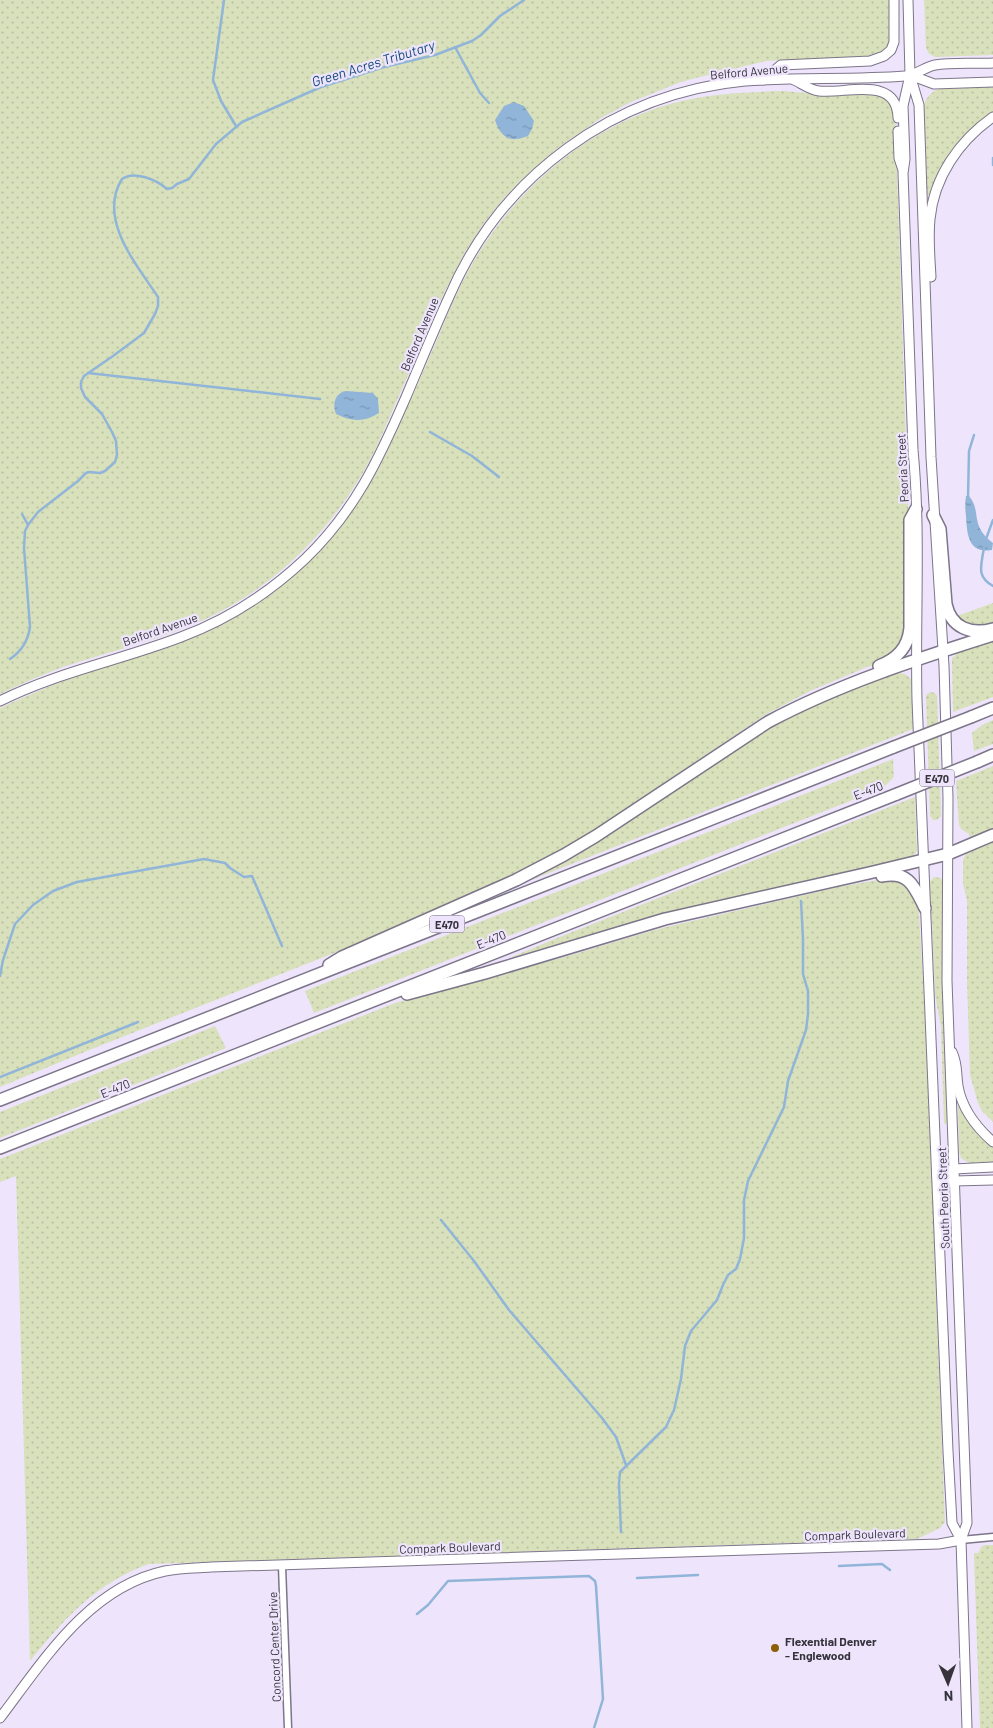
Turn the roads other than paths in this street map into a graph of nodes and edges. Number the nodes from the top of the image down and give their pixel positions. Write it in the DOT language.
graph roads {
  1 [pos="894,0"];
  2 [pos="908,0"];
  3 [pos="993,63"];
  4 [pos="910,75"];
  5 [pos="792,79"];
  6 [pos="763,80"];
  7 [pos="993,82"];
  8 [pos="993,117"];
  9 [pos="903,173"];
  10 [pos="925,292"];
  11 [pos="916,510"];
  12 [pos="933,515"];
  13 [pos="993,629"];
  14 [pos="993,635"];
  15 [pos="944,651"];
  16 [pos="916,660"];
  17 [pos="832,691"];
  18 [pos="0,701"];
  19 [pos="993,708"];
  20 [pos="993,756"];
  21 [pos="993,835"];
  22 [pos="948,854"];
  23 [pos="923,860"];
  24 [pos="851,877"];
  25 [pos="925,908"];
  26 [pos="310,978"];
  27 [pos="353,1008"];
  28 [pos="950,1048"];
  29 [pos="0,1100"];
  30 [pos="993,1142"];
  31 [pos="0,1148"];
  32 [pos="993,1167"];
  33 [pos="954,1168"];
  34 [pos="937,1176"];
  35 [pos="993,1180"];
  36 [pos="954,1181"];
  37 [pos="993,1537"];
  38 [pos="961,1540"];
  39 [pos="282,1566"];
  40 [pos="0,1718"];
  41 [pos="288,1728"];
  42 [pos="967,1728"];
  1 -- 6 [label="main road"];
  2 -- 4 [label="main road, Peoria Street"];
  3 -- 4 [label="main road, Belford Avenue"];
  4 -- 5 [label="main road, Belford Avenue"];
  4 -- 7 [label="main road, Belford Avenue"];
  4 -- 9 [label="main road, Peoria Street"];
  4 -- 10 [label="main road, Peoria Street"];
  5 -- 6 [label="main road, Belford Avenue"];
  5 -- 9 [label="main road"];
  6 -- 18 [label="main road, Belford Avenue"];
  8 -- 10 [label="main road"];
  9 -- 11 [label="main road, Peoria Street"];
  10 -- 12 [label="main road, Peoria Street"];
  11 -- 16 [label="main road, Peoria Street"];
  11 -- 17 [label="highway"];
  12 -- 13 [label="highway"];
  12 -- 15 [label="main road, Peoria Street"];
  14 -- 15 [label="highway"];
  15 -- 16 [label="highway"];
  15 -- 22 [label="main road, Peoria Street"];
  16 -- 17 [label="highway"];
  16 -- 23 [label="main road, Peoria Street"];
  17 -- 26 [label="highway"];
  19 -- 26 [label="highway, E470, bridge"];
  20 -- 27 [label="highway, E-470 / E470, bridge"];
  21 -- 22 [label="highway"];
  22 -- 23 [label="highway"];
  22 -- 28 [label="main road, South Peoria Street"];
  23 -- 24 [label="highway"];
  23 -- 25 [label="main road, South Peoria Street"];
  24 -- 25 [label="highway"];
  24 -- 27 [label="highway"];
  25 -- 34 [label="main road, South Peoria Street"];
  26 -- 29 [label="highway, E470"];
  27 -- 31 [label="highway, E-470 / E470"];
  28 -- 30 [label="main road"];
  28 -- 33 [label="main road, South Peoria Street"];
  32 -- 33 [label="main road"];
  33 -- 34 [label="main road"];
  33 -- 36 [label="main road, South Peoria Street"];
  34 -- 36 [label="main road"];
  34 -- 38 [label="main road, South Peoria Street"];
  35 -- 36 [label="main road"];
  36 -- 38 [label="main road, South Peoria Street"];
  37 -- 38 [label="street"];
  38 -- 39 [label="main road, Compark Boulevard"];
  38 -- 42 [label="main road, South Peoria Street"];
  39 -- 40 [label="main road, Compark Boulevard"];
  39 -- 41 [label="street, Concord Center Drive"];
}
